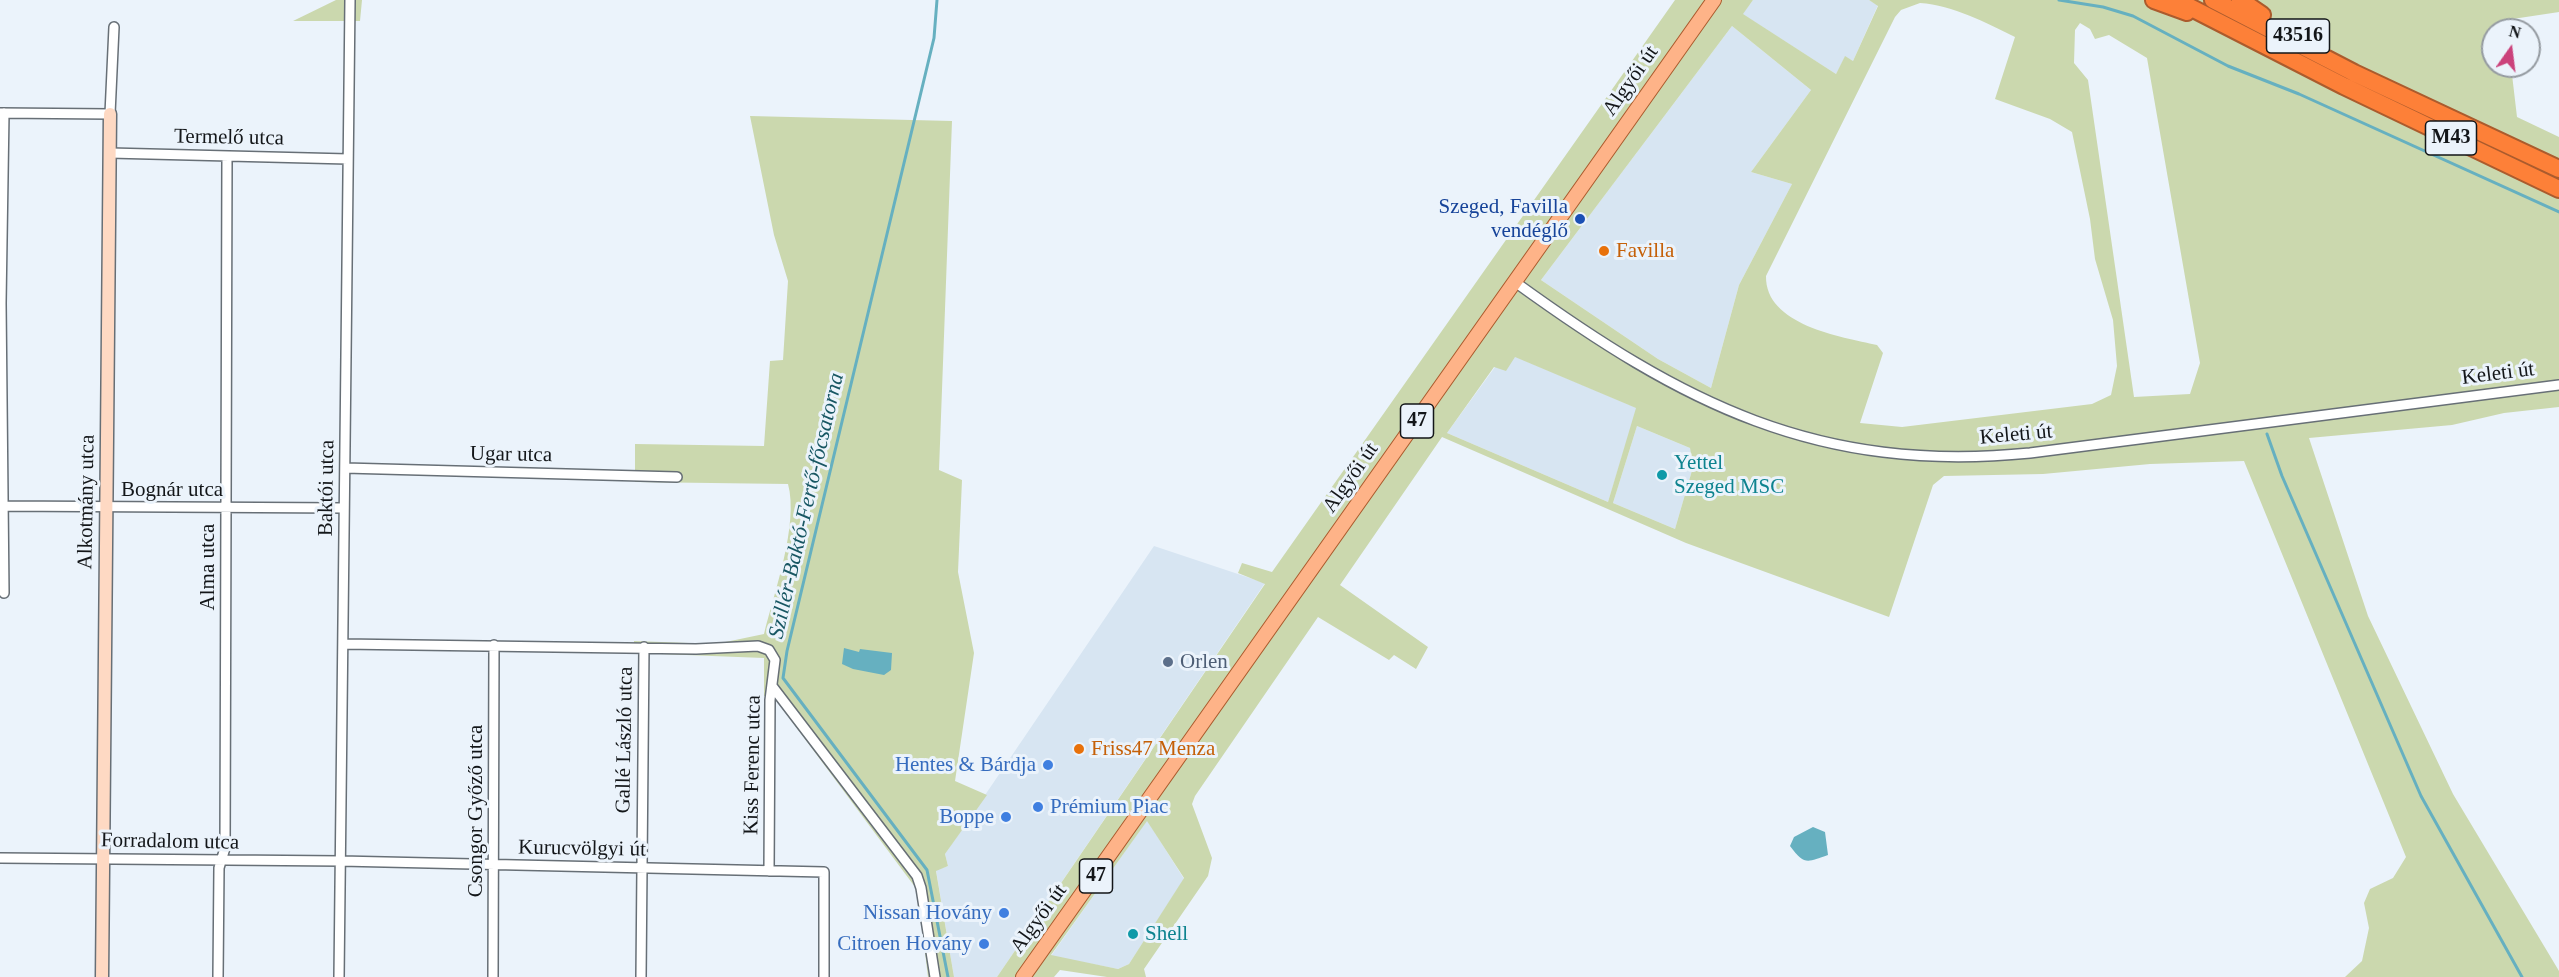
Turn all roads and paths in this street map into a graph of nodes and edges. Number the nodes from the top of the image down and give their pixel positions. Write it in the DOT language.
graph roads {
  1 [pos="350,0"];
  2 [pos="2154,0"];
  3 [pos="2176,0"];
  4 [pos="2213,0"];
  5 [pos="2240,0"];
  6 [pos="1714,1"];
  7 [pos="114,27"];
  8 [pos="2230,28"];
  9 [pos="2354,73"];
  10 [pos="2,113"];
  11 [pos="110,114"];
  12 [pos="110,153"];
  13 [pos="227,156"];
  14 [pos="348,159"];
  15 [pos="2559,169"];
  16 [pos="2559,189"];
  17 [pos="1515,282"];
  18 [pos="2559,385"];
  19 [pos="345,468"];
  20 [pos="677,477"];
  21 [pos="2,506"];
  22 [pos="107,507"];
  23 [pos="226,508"];
  24 [pos="344,508"];
  25 [pos="4,593"];
  26 [pos="344,644"];
  27 [pos="494,645"];
  28 [pos="644,647"];
  29 [pos="772,686"];
  30 [pos="0,858"];
  31 [pos="103,859"];
  32 [pos="222,860"];
  33 [pos="340,861"];
  34 [pos="494,866"];
  35 [pos="641,868"];
  36 [pos="769,871"];
  37 [pos="102,977"];
  38 [pos="218,977"];
  39 [pos="339,977"];
  40 [pos="493,977"];
  41 [pos="641,977"];
  42 [pos="824,977"];
  43 [pos="935,977"];
  44 [pos="1023,977"];
  1 -- 14 [label="street, Baktói utca"];
  2 -- 8 [label="highway"];
  3 -- 8 [label="highway, M43"];
  4 -- 9 [label="highway, M43"];
  5 -- 9 [label="highway, 43516"];
  6 -- 17 [label="main road, Algyői út / 47"];
  7 -- 11 [label="street, Alkotmány utca"];
  8 -- 16 [label="highway, M43"];
  9 -- 15 [label="highway, M43"];
  10 -- 11 [label="street"];
  10 -- 21 [label="street"];
  11 -- 12 [label="street, Alkotmány utca"];
  12 -- 13 [label="street, Termelő utca"];
  12 -- 22 [label="street, Alkotmány utca"];
  13 -- 14 [label="street, Termelő utca"];
  13 -- 23 [label="street, Alma utca"];
  14 -- 19 [label="street, Baktói utca"];
  17 -- 18 [label="street, Keleti út"];
  17 -- 44 [label="main road, Algyői út / 47"];
  19 -- 20 [label="street, Ugar utca"];
  19 -- 24 [label="street, Baktói utca"];
  21 -- 22 [label="street, Bognár utca"];
  21 -- 25 [label="street"];
  22 -- 23 [label="street, Bognár utca"];
  22 -- 31 [label="street, Alkotmány utca"];
  23 -- 24 [label="street, Bognár utca"];
  23 -- 32 [label="street, Alma utca"];
  24 -- 26 [label="street, Baktói utca"];
  26 -- 27 [label="street"];
  26 -- 33 [label="street, Baktói utca"];
  27 -- 28 [label="street"];
  27 -- 34 [label="street, Csongor Győző utca"];
  28 -- 29 [label="street, Kiss Ferenc utca"];
  28 -- 35 [label="street, Gallé László utca"];
  29 -- 36 [label="street, Kiss Ferenc utca"];
  29 -- 43 [label="street"];
  30 -- 31 [label="street, Forradalom utca"];
  31 -- 32 [label="street, Forradalom utca"];
  31 -- 37 [label="street, Alkotmány utca"];
  32 -- 33 [label="street, Forradalom utca"];
  32 -- 38 [label="street, Alma utca"];
  33 -- 34 [label="street, Kurucvölgyi út"];
  33 -- 39 [label="street, Baktói utca"];
  34 -- 35 [label="street, Kurucvölgyi út"];
  34 -- 40 [label="street, Csongor Győző utca"];
  35 -- 36 [label="street, Kurucvölgyi út"];
  35 -- 41 [label="street, Gallé László utca"];
  36 -- 42 [label="street, Kurucvölgyi út"];
}
